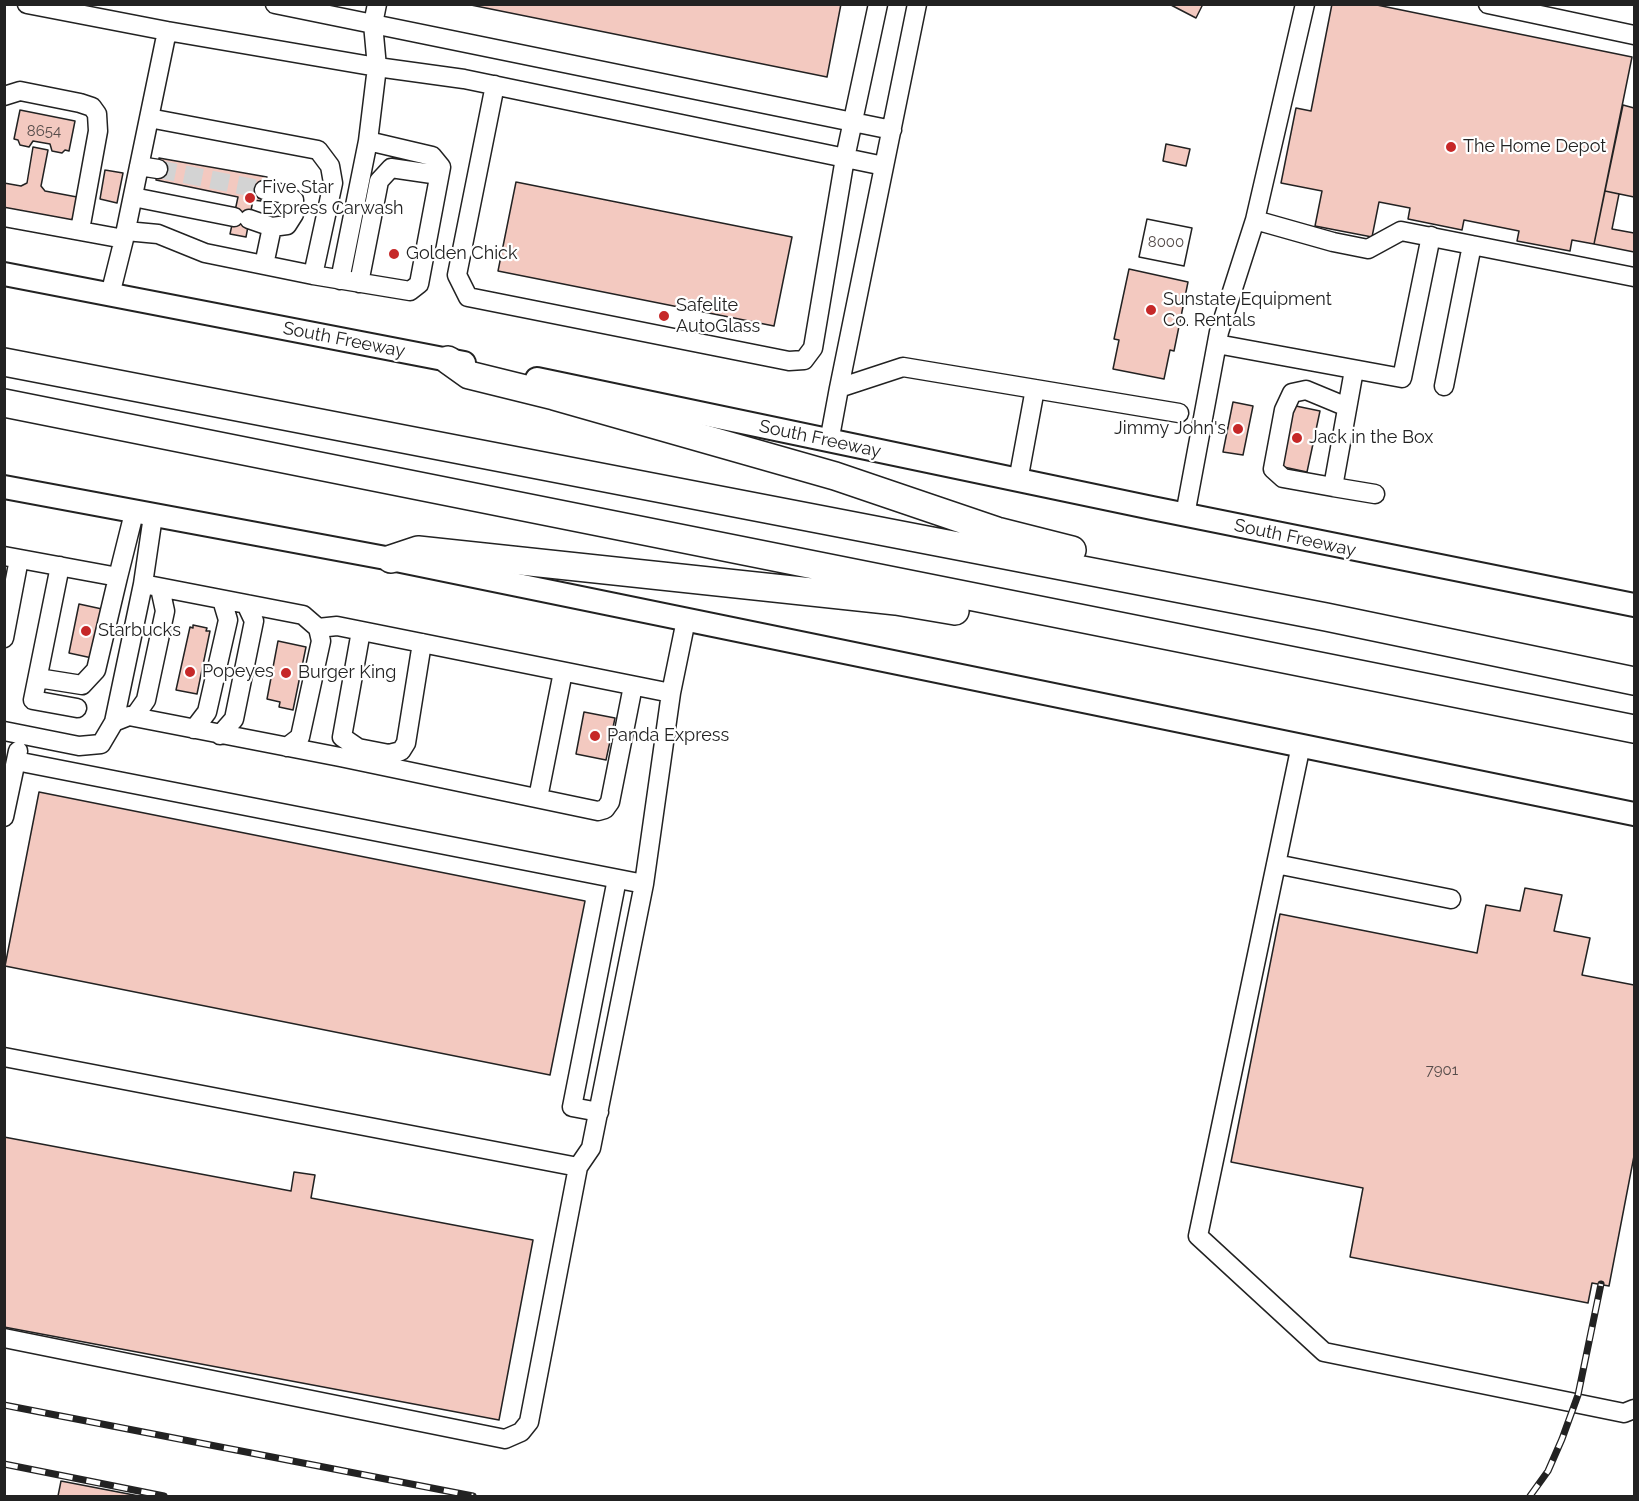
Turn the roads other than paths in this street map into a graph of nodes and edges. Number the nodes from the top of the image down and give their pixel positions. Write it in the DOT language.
graph roads {
  1 [pos="276,4"];
  2 [pos="377,4"];
  3 [pos="878,4"];
  4 [pos="917,4"];
  5 [pos="1305,4"];
  6 [pos="1488,4"];
  7 [pos="30,5"];
  8 [pos="374,24"];
  9 [pos="166,31"];
  10 [pos="1635,35"];
  11 [pos="377,67"];
  12 [pos="495,85"];
  13 [pos="4,96"];
  14 [pos="149,118"];
  15 [pos="852,123"];
  16 [pos="892,130"];
  17 [pos="368,141"];
  18 [pos="845,158"];
  19 [pos="139,166"];
  20 [pos="884,166"];
  21 [pos="158,169"];
  22 [pos="439,175"];
  23 [pos="264,190"];
  24 [pos="133,197"];
  25 [pos="4,217"];
  26 [pos="1255,220"];
  27 [pos="272,227"];
  28 [pos="80,230"];
  29 [pos="125,235"];
  30 [pos="1431,236"];
  31 [pos="1472,244"];
  32 [pos="264,265"];
  33 [pos="4,274"];
  34 [pos="313,275"];
  35 [pos="1635,277"];
  36 [pos="340,280"];
  37 [pos="38,281"];
  38 [pos="4,282"];
  39 [pos="359,283"];
  40 [pos="110,295"];
  41 [pos="1217,344"];
  42 [pos="448,360"];
  43 [pos="4,362"];
  44 [pos="1354,369"];
  45 [pos="1444,386"];
  46 [pos="839,388"];
  47 [pos="1035,389"];
  48 [pos="4,403"];
  49 [pos="1347,407"];
  50 [pos="1179,413"];
  51 [pos="830,442"];
  52 [pos="4,481"];
  53 [pos="1018,481"];
  54 [pos="4,487"];
  55 [pos="1333,487"];
  56 [pos="27,492"];
  57 [pos="1375,494"];
  58 [pos="144,514"];
  59 [pos="1185,515"];
  60 [pos="12,557"];
  61 [pos="392,559"];
  62 [pos="60,566"];
  63 [pos="118,577"];
  64 [pos="151,586"];
  65 [pos="222,600"];
  66 [pos="246,604"];
  67 [pos="1635,605"];
  68 [pos="1326,617"];
  69 [pos="686,620"];
  70 [pos="318,628"];
  71 [pos="1144,630"];
  72 [pos="361,631"];
  73 [pos="4,638"];
  74 [pos="422,643"];
  75 [pos="563,672"];
  76 [pos="38,678"];
  77 [pos="1635,681"];
  78 [pos="633,686"];
  79 [pos="671,693"];
  80 [pos="77,708"];
  81 [pos="134,717"];
  82 [pos="114,722"];
  83 [pos="194,729"];
  84 [pos="1635,729"];
  85 [pos="13,732"];
  86 [pos="220,735"];
  87 [pos="1301,745"];
  88 [pos="287,747"];
  89 [pos="345,747"];
  90 [pos="16,761"];
  91 [pos="538,798"];
  92 [pos="1635,814"];
  93 [pos="4,817"];
  94 [pos="1276,864"];
  95 [pos="617,879"];
  96 [pos="644,884"];
  97 [pos="1451,899"];
  98 [pos="4,1057"];
  99 [pos="599,1112"];
  100 [pos="578,1167"];
  101 [pos="4,1338"];
  102 [pos="1635,1409"];
  1 -- 8 [label="lane"];
  2 -- 8 [label="lane"];
  3 -- 15 [label="lane"];
  4 -- 16 [label="lane"];
  5 -- 26 [label="lane"];
  6 -- 10 [label="lane"];
  7 -- 9 [label="lane"];
  8 -- 11 [label="lane"];
  8 -- 15 [label="lane"];
  9 -- 11 [label="lane"];
  9 -- 14 [label="lane"];
  11 -- 12 [label="lane"];
  11 -- 17 [label="lane"];
  12 -- 18 [label="lane"];
  12 -- 18 [label="lane"];
  13 -- 28 [label="lane"];
  14 -- 19 [label="lane"];
  14 -- 34 [label="lane"];
  15 -- 16 [label="lane"];
  15 -- 18 [label="lane"];
  16 -- 20 [label="lane"];
  17 -- 22 [label="lane"];
  17 -- 36 [label="lane"];
  18 -- 20 [label="lane"];
  19 -- 21 [label="lane"];
  19 -- 24 [label="lane"];
  20 -- 46 [label="lane"];
  22 -- 39 [label="lane"];
  22 -- 39 [label="lane"];
  23 -- 27 [label="lane"];
  24 -- 27 [label="lane"];
  24 -- 29 [label="lane"];
  25 -- 28 [label="lane"];
  26 -- 30 [label="lane"];
  26 -- 41 [label="lane"];
  27 -- 32 [label="lane"];
  28 -- 29 [label="lane"];
  29 -- 32 [label="lane"];
  29 -- 40 [label="lane"];
  30 -- 31 [label="lane"];
  30 -- 44 [label="lane"];
  31 -- 35 [label="lane"];
  31 -- 45 [label="lane"];
  32 -- 34 [label="lane"];
  33 -- 37 [label="main road, South Freeway"];
  34 -- 36 [label="lane"];
  36 -- 39 [label="lane"];
  37 -- 38 [label="main road"];
  37 -- 40 [label="main road, South Freeway"];
  40 -- 42 [label="main road, South Freeway"];
  41 -- 44 [label="lane"];
  41 -- 59 [label="lane"];
  42 -- 51 [label="main road, South Freeway"];
  42 -- 68 [label="highway"];
  43 -- 68 [label="highway"];
  44 -- 49 [label="lane"];
  46 -- 47 [label="lane"];
  46 -- 51 [label="lane"];
  47 -- 50 [label="lane"];
  47 -- 53 [label="lane"];
  48 -- 71 [label="highway"];
  49 -- 55 [label="lane"];
  49 -- 55 [label="lane"];
  51 -- 53 [label="main road, South Freeway"];
  52 -- 56 [label="main road"];
  53 -- 59 [label="main road, South Freeway"];
  54 -- 56 [label="main road"];
  55 -- 57 [label="lane"];
  56 -- 58 [label="main road"];
  58 -- 61 [label="main road"];
  58 -- 63 [label="lane"];
  58 -- 64 [label="lane"];
  59 -- 67 [label="main road, South Freeway"];
  60 -- 62 [label="lane"];
  60 -- 73 [label="lane"];
  61 -- 69 [label="main road"];
  61 -- 71 [label="highway"];
  62 -- 63 [label="lane"];
  62 -- 76 [label="lane"];
  63 -- 76 [label="lane"];
  64 -- 65 [label="lane"];
  64 -- 81 [label="lane"];
  64 -- 82 [label="lane"];
  65 -- 66 [label="lane"];
  65 -- 83 [label="lane"];
  66 -- 70 [label="lane"];
  66 -- 86 [label="lane"];
  68 -- 77 [label="highway"];
  69 -- 79 [label="lane"];
  69 -- 87 [label="main road"];
  70 -- 72 [label="lane"];
  70 -- 88 [label="lane"];
  71 -- 84 [label="highway"];
  72 -- 74 [label="lane"];
  72 -- 89 [label="lane"];
  74 -- 75 [label="lane"];
  74 -- 89 [label="lane"];
  75 -- 78 [label="lane"];
  75 -- 91 [label="lane"];
  76 -- 80 [label="lane"];
  78 -- 79 [label="lane"];
  78 -- 91 [label="lane"];
  79 -- 96 [label="lane"];
  81 -- 82 [label="lane"];
  81 -- 83 [label="lane"];
  82 -- 85 [label="lane"];
  83 -- 86 [label="lane"];
  85 -- 90 [label="lane"];
  86 -- 88 [label="lane"];
  87 -- 92 [label="main road"];
  87 -- 94 [label="lane"];
  88 -- 89 [label="lane"];
  89 -- 91 [label="lane"];
  90 -- 93 [label="lane"];
  90 -- 95 [label="lane"];
  94 -- 97 [label="lane"];
  94 -- 102 [label="lane"];
  95 -- 96 [label="lane"];
  95 -- 99 [label="lane"];
  96 -- 99 [label="lane"];
  98 -- 100 [label="lane"];
  99 -- 100 [label="lane"];
  100 -- 101 [label="lane"];
}
